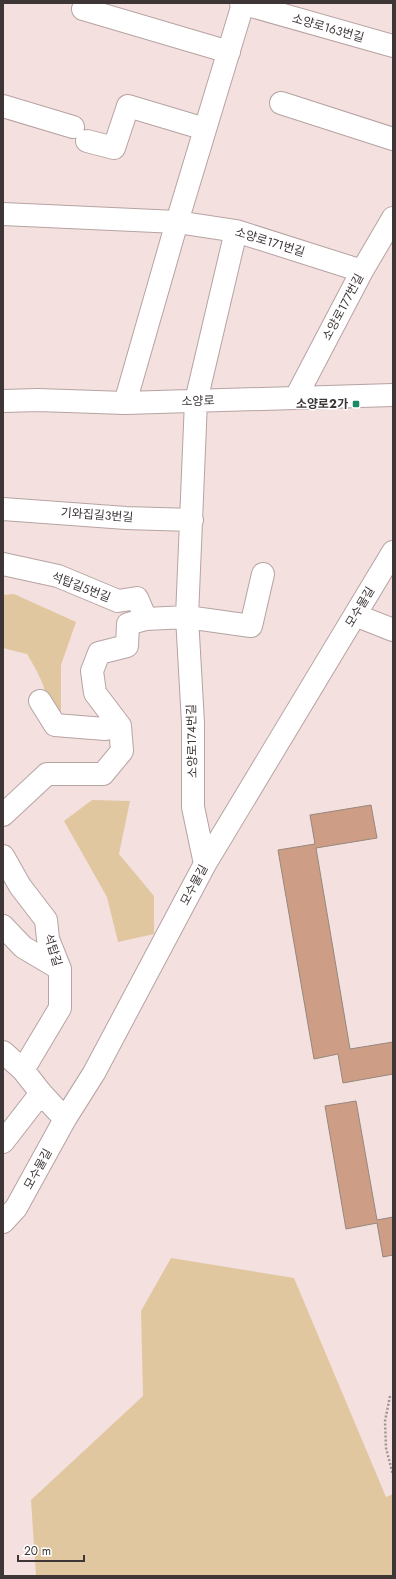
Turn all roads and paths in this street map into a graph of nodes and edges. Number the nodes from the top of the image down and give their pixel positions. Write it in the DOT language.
graph roads {
  1 [pos="242,3"];
  2 [pos="83,9"];
  3 [pos="393,46"];
  4 [pos="229,52"];
  5 [pos="282,103"];
  6 [pos="3,106"];
  7 [pos="205,129"];
  8 [pos="393,139"];
  9 [pos="3,214"];
  10 [pos="393,218"];
  11 [pos="177,222"];
  12 [pos="236,231"];
  13 [pos="362,271"];
  14 [pos="393,395"];
  15 [pos="296,397"];
  16 [pos="3,401"];
  17 [pos="196,401"];
  18 [pos="125,403"];
  19 [pos="3,509"];
  20 [pos="192,520"];
  21 [pos="393,552"];
  22 [pos="3,564"];
  23 [pos="263,574"];
  24 [pos="355,615"];
  25 [pos="187,617"];
  26 [pos="146,619"];
  27 [pos="393,630"];
  28 [pos="40,701"];
  29 [pos="120,726"];
  30 [pos="3,815"];
  31 [pos="3,856"];
  32 [pos="206,864"];
  33 [pos="3,926"];
  34 [pos="60,969"];
  35 [pos="3,1052"];
  36 [pos="23,1070"];
  37 [pos="41,1093"];
  38 [pos="65,1119"];
  39 [pos="3,1142"];
  40 [pos="3,1222"];
  41 [pos="390,1396"];
  42 [pos="393,1475"];
  1 -- 3 [label="street, 소양로163번길"];
  1 -- 4 [label="street"];
  2 -- 4 [label="street"];
  4 -- 7 [label="street"];
  5 -- 8 [label="street"];
  6 -- 7 [label="street"];
  7 -- 11 [label="street"];
  9 -- 11 [label="street, 소양로171번길"];
  10 -- 13 [label="street, 소양로177번길"];
  11 -- 12 [label="street, 소양로171번길"];
  11 -- 18 [label="street"];
  12 -- 13 [label="street, 소양로171번길"];
  12 -- 17 [label="street, 소양로174번길"];
  13 -- 15 [label="street, 소양로177번길"];
  14 -- 15 [label="street, 소양로"];
  15 -- 17 [label="street, 소양로"];
  16 -- 18 [label="street, 소양로"];
  17 -- 18 [label="street, 소양로"];
  17 -- 20 [label="street, 소양로174번길"];
  19 -- 20 [label="street, 기와집길3번길"];
  20 -- 25 [label="street, 소양로174번길"];
  21 -- 24 [label="street, 모수물길"];
  22 -- 26 [label="street, 석탑길5번길"];
  23 -- 25 [label="street"];
  24 -- 27 [label="street"];
  24 -- 32 [label="street, 모수물길"];
  25 -- 26 [label="street"];
  25 -- 32 [label="street, 소양로174번길"];
  26 -- 29 [label="street"];
  28 -- 29 [label="street"];
  29 -- 30 [label="street"];
  31 -- 34 [label="street, 석탑길"];
  32 -- 38 [label="street, 모수물길"];
  33 -- 34 [label="street"];
  34 -- 36 [label="street, 석탑길"];
  35 -- 36 [label="street"];
  36 -- 37 [label="street"];
  37 -- 38 [label="street"];
  37 -- 39 [label="street"];
  38 -- 40 [label="street, 모수물길"];
  41 -- 42 [label="path"];
}
